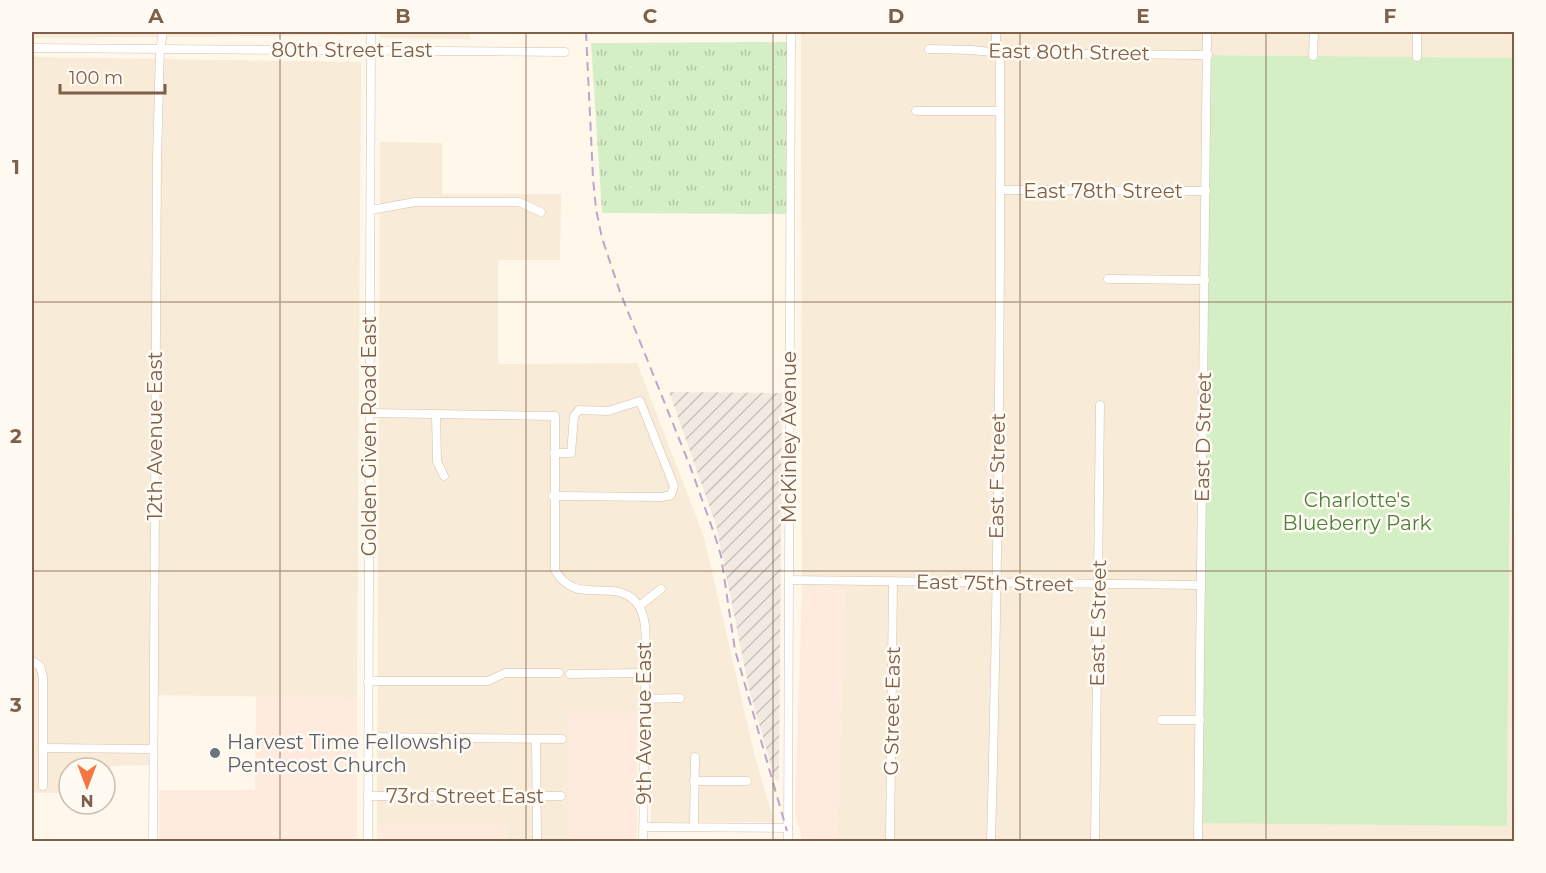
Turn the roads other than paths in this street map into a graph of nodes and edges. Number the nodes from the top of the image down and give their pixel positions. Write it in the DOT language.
graph roads {
  1 [pos="163,32"];
  2 [pos="371,32"];
  3 [pos="791,32"];
  4 [pos="996,32"];
  5 [pos="1208,32"];
  6 [pos="1314,32"];
  7 [pos="1417,32"];
  8 [pos="32,48"];
  9 [pos="929,49"];
  10 [pos="160,50"];
  11 [pos="371,50"];
  12 [pos="565,52"];
  13 [pos="1000,53"];
  14 [pos="1208,55"];
  15 [pos="1313,56"];
  16 [pos="1417,57"];
  17 [pos="915,111"];
  18 [pos="1000,111"];
  19 [pos="1000,190"];
  20 [pos="1206,191"];
  21 [pos="371,210"];
  22 [pos="541,212"];
  23 [pos="1108,279"];
  24 [pos="1205,280"];
  25 [pos="1100,405"];
  26 [pos="370,413"];
  27 [pos="436,414"];
  28 [pos="554,453"];
  29 [pos="444,476"];
  30 [pos="553,496"];
  31 [pos="789,580"];
  32 [pos="893,581"];
  33 [pos="996,583"];
  34 [pos="1098,584"];
  35 [pos="1201,585"];
  36 [pos="661,589"];
  37 [pos="639,606"];
  38 [pos="32,660"];
  39 [pos="559,673"];
  40 [pos="645,673"];
  41 [pos="570,674"];
  42 [pos="368,681"];
  43 [pos="680,698"];
  44 [pos="645,699"];
  45 [pos="1161,720"];
  46 [pos="1200,720"];
  47 [pos="368,737"];
  48 [pos="536,739"];
  49 [pos="562,739"];
  50 [pos="43,748"];
  51 [pos="153,749"];
  52 [pos="695,757"];
  53 [pos="694,781"];
  54 [pos="747,781"];
  55 [pos="42,786"];
  56 [pos="368,796"];
  57 [pos="537,796"];
  58 [pos="561,796"];
  59 [pos="644,827"];
  60 [pos="694,827"];
  61 [pos="788,828"];
  62 [pos="153,842"];
  63 [pos="368,842"];
  64 [pos="537,842"];
  65 [pos="644,842"];
  66 [pos="788,842"];
  67 [pos="890,842"];
  68 [pos="991,842"];
  69 [pos="1095,842"];
  70 [pos="1198,842"];
  1 -- 10 [label="street, 12th Avenue East"];
  2 -- 11 [label="street, Golden Given Road East"];
  3 -- 31 [label="street, McKinley Avenue"];
  4 -- 13 [label="street, East F Street"];
  5 -- 14 [label="street, East D Street"];
  6 -- 15 [label="street"];
  7 -- 16 [label="street"];
  8 -- 10 [label="street, 80th Street East"];
  9 -- 13 [label="street, East 80th Street"];
  10 -- 11 [label="street, 80th Street East"];
  10 -- 51 [label="street, 12th Avenue East"];
  11 -- 12 [label="street, 80th Street East"];
  11 -- 21 [label="street, Golden Given Road East"];
  13 -- 14 [label="street, East 80th Street"];
  13 -- 18 [label="street, East F Street"];
  14 -- 20 [label="street, East D Street"];
  17 -- 18 [label="street"];
  18 -- 19 [label="street, East F Street"];
  19 -- 20 [label="street, East 78th Street"];
  19 -- 33 [label="street, East F Street"];
  20 -- 24 [label="street, East D Street"];
  21 -- 22 [label="street"];
  21 -- 26 [label="street, Golden Given Road East"];
  23 -- 24 [label="street"];
  24 -- 35 [label="street, East D Street"];
  25 -- 34 [label="street, East E Street"];
  26 -- 27 [label="street"];
  26 -- 42 [label="street, Golden Given Road East"];
  27 -- 28 [label="street"];
  27 -- 29 [label="street"];
  28 -- 30 [label="street"];
  28 -- 30 [label="street"];
  30 -- 37 [label="street"];
  31 -- 32 [label="street, East 75th Street"];
  31 -- 61 [label="street, McKinley Avenue"];
  32 -- 33 [label="street, East 75th Street"];
  32 -- 67 [label="street, G Street East"];
  33 -- 34 [label="street, East 75th Street"];
  33 -- 68 [label="street, East F Street"];
  34 -- 35 [label="street, East 75th Street"];
  34 -- 69 [label="street, East E Street"];
  35 -- 46 [label="street, East D Street"];
  36 -- 37 [label="street"];
  37 -- 40 [label="street, 9th Avenue East"];
  38 -- 50 [label="street"];
  39 -- 42 [label="street"];
  40 -- 41 [label="street"];
  40 -- 44 [label="street, 9th Avenue East"];
  42 -- 47 [label="street, Golden Given Road East"];
  43 -- 44 [label="street"];
  44 -- 59 [label="street, 9th Avenue East"];
  45 -- 46 [label="street"];
  46 -- 70 [label="street, East D Street"];
  47 -- 48 [label="street"];
  47 -- 56 [label="street, Golden Given Road East"];
  48 -- 49 [label="street"];
  48 -- 57 [label="street"];
  50 -- 51 [label="street"];
  50 -- 55 [label="street"];
  51 -- 62 [label="street, 12th Avenue East"];
  52 -- 53 [label="street"];
  53 -- 54 [label="street"];
  53 -- 60 [label="street"];
  56 -- 57 [label="street, 73rd Street East"];
  56 -- 63 [label="street, Golden Given Road East"];
  57 -- 58 [label="street, 73rd Street East"];
  57 -- 64 [label="street"];
  59 -- 60 [label="street"];
  59 -- 65 [label="street, 9th Avenue East"];
  60 -- 61 [label="street"];
  61 -- 66 [label="street, McKinley Avenue"];
}
